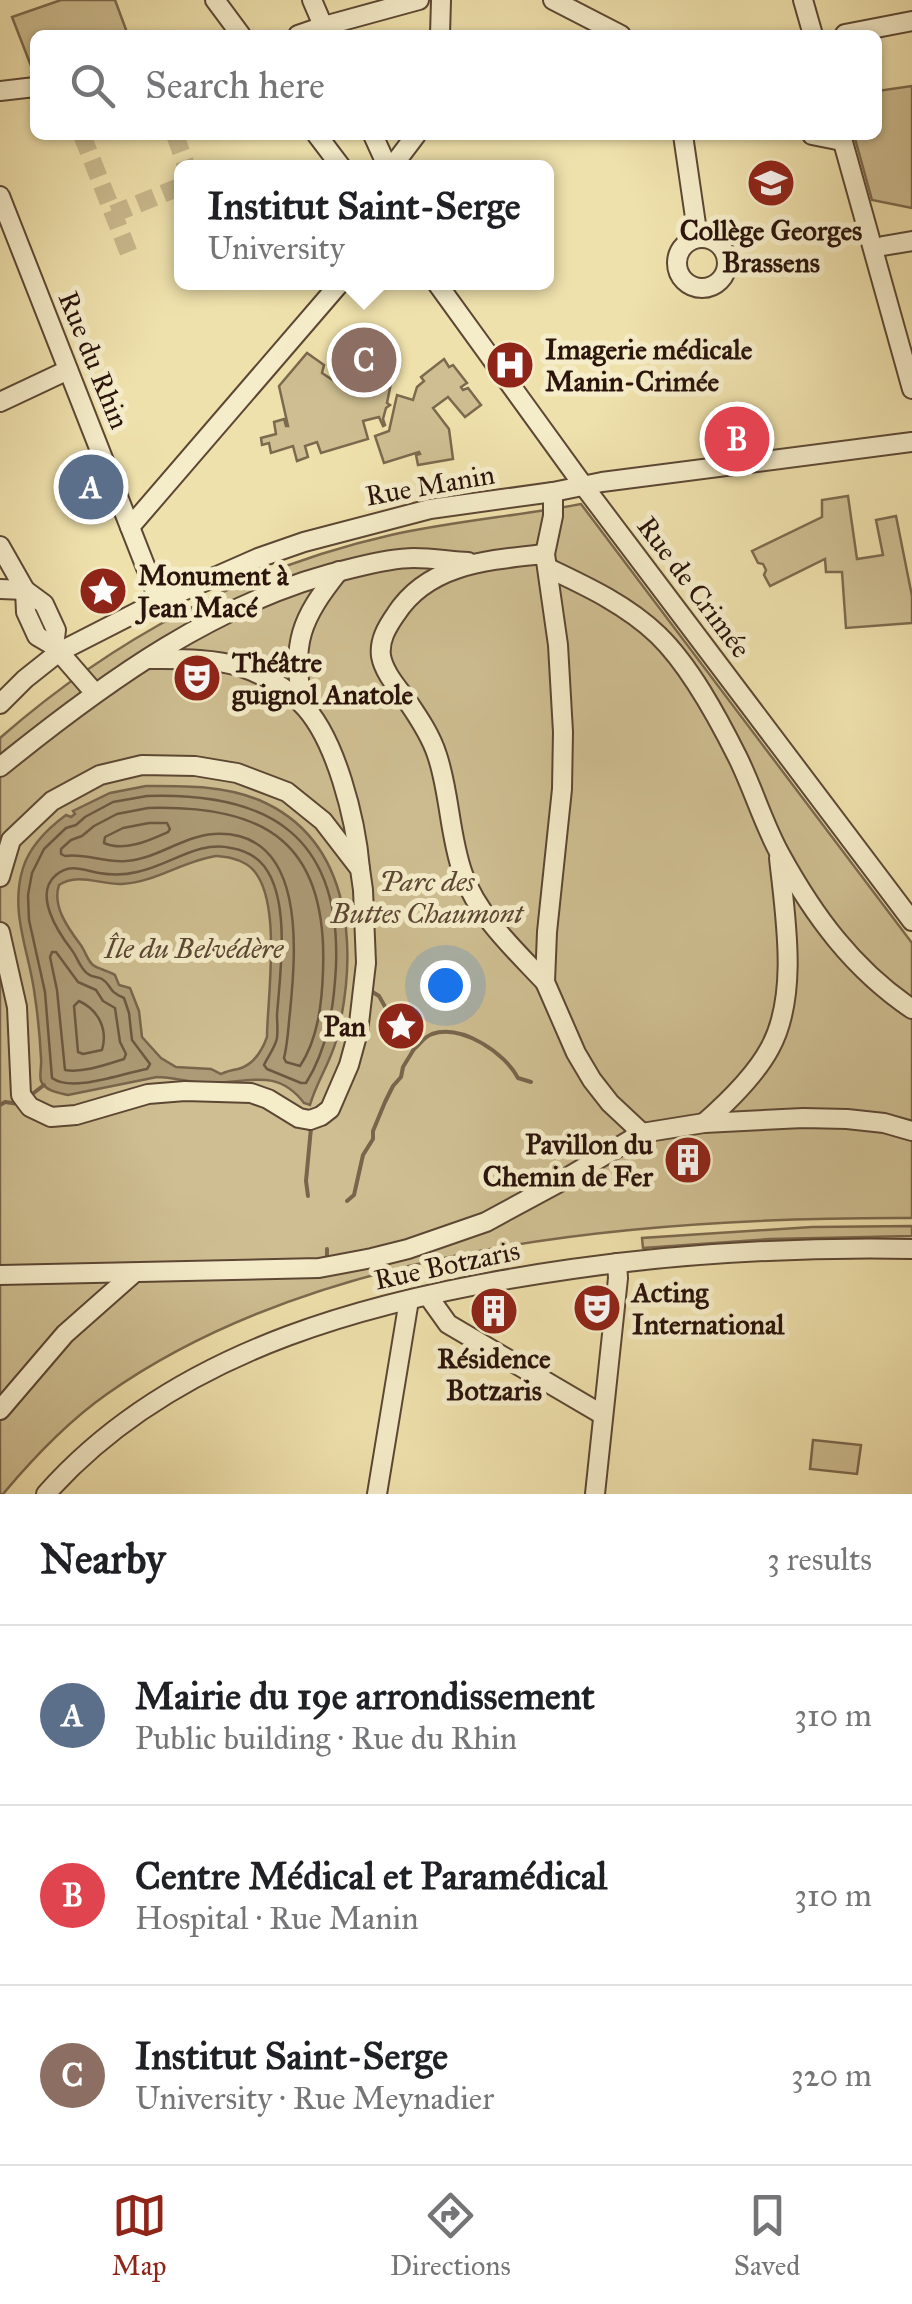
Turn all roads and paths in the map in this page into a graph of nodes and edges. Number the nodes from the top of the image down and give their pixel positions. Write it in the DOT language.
graph roads {
  1 [pos="215,0"];
  2 [pos="312,0"];
  3 [pos="419,0"];
  4 [pos="442,0"];
  5 [pos="553,0"];
  6 [pos="803,0"];
  7 [pos="912,20"];
  8 [pos="238,30"];
  9 [pos="326,30"];
  10 [pos="440,30"];
  11 [pos="611,30"];
  12 [pos="812,30"];
  13 [pos="864,30"];
  14 [pos="30,87"];
  15 [pos="0,91"];
  16 [pos="321,140"];
  17 [pos="412,140"];
  18 [pos="684,140"];
  19 [pos="843,140"];
  20 [pos="336,160"];
  21 [pos="396,160"];
  22 [pos="0,196"];
  23 [pos="698,238"];
  24 [pos="912,242"];
  25 [pos="882,246"];
  26 [pos="335,290"];
  27 [pos="442,290"];
  28 [pos="68,370"];
  29 [pos="912,389"];
  30 [pos="0,402"];
  31 [pos="912,442"];
  32 [pos="582,486"];
  33 [pos="553,492"];
  34 [pos="130,526"];
  35 [pos="0,546"];
  36 [pos="546,561"];
  37 [pos="474,562"];
  38 [pos="339,571"];
  39 [pos="0,589"];
  40 [pos="25,590"];
  41 [pos="159,601"];
  42 [pos="56,649"];
  43 [pos="148,658"];
  44 [pos="94,692"];
  45 [pos="302,703"];
  46 [pos="0,704"];
  47 [pos="0,766"];
  48 [pos="779,852"];
  49 [pos="360,869"];
  50 [pos="0,877"];
  51 [pos="912,921"];
  52 [pos="0,932"];
  53 [pos="545,982"];
  54 [pos="912,1009"];
  55 [pos="704,1123"];
  56 [pos="912,1131"];
  57 [pos="642,1133"];
  58 [pos="912,1249"];
  59 [pos="617,1263"];
  60 [pos="134,1273"];
  61 [pos="0,1275"];
  62 [pos="418,1298"];
  63 [pos="0,1410"];
  64 [pos="604,1414"];
  65 [pos="46,1494"];
  66 [pos="376,1494"];
  67 [pos="595,1494"];
  1 -- 8 [label="street"];
  2 -- 9 [label="street"];
  3 -- 9 [label="street"];
  4 -- 10 [label="street"];
  5 -- 11 [label="street"];
  6 -- 12 [label="street"];
  7 -- 13 [label="street"];
  14 -- 15 [label="street"];
  16 -- 20 [label="street"];
  17 -- 21 [label="street"];
  18 -- 23 [label="street"];
  19 -- 29 [label="street"];
  22 -- 28 [label="street, Rue du Rhin"];
  24 -- 25 [label="street"];
  26 -- 34 [label="street"];
  27 -- 32 [label="street, Rue de Crimée"];
  28 -- 30 [label="street"];
  28 -- 34 [label="street, Rue du Rhin"];
  31 -- 32 [label="street, Rue Manin"];
  32 -- 33 [label="street, Rue Manin"];
  32 -- 51 [label="street, Rue de Crimée"];
  33 -- 36 [label="street"];
  33 -- 41 [label="street, Rue Manin"];
  34 -- 41 [label="street, Rue du Rhin"];
  35 -- 40 [label="street"];
  36 -- 37 [label="street"];
  36 -- 48 [label="street"];
  36 -- 53 [label="street"];
  37 -- 38 [label="street"];
  37 -- 53 [label="street"];
  38 -- 43 [label="street"];
  38 -- 45 [label="street"];
  39 -- 40 [label="street"];
  40 -- 42 [label="street"];
  41 -- 42 [label="street, Rue Manin"];
  42 -- 44 [label="street"];
  42 -- 46 [label="street, Rue Manin"];
  43 -- 44 [label="street"];
  43 -- 45 [label="street"];
  44 -- 47 [label="street"];
  45 -- 49 [label="street"];
  48 -- 54 [label="street"];
  48 -- 55 [label="street"];
  49 -- 50 [label="street"];
  49 -- 52 [label="street"];
  53 -- 57 [label="street"];
  55 -- 56 [label="street"];
  55 -- 57 [label="street"];
  57 -- 60 [label="street"];
  58 -- 59 [label="street, Rue Botzaris"];
  59 -- 62 [label="street, Rue Botzaris"];
  59 -- 64 [label="street"];
  60 -- 61 [label="street"];
  60 -- 63 [label="street"];
  62 -- 64 [label="street"];
  62 -- 65 [label="street, Rue Botzaris"];
  62 -- 66 [label="street"];
  64 -- 67 [label="street"];
}
